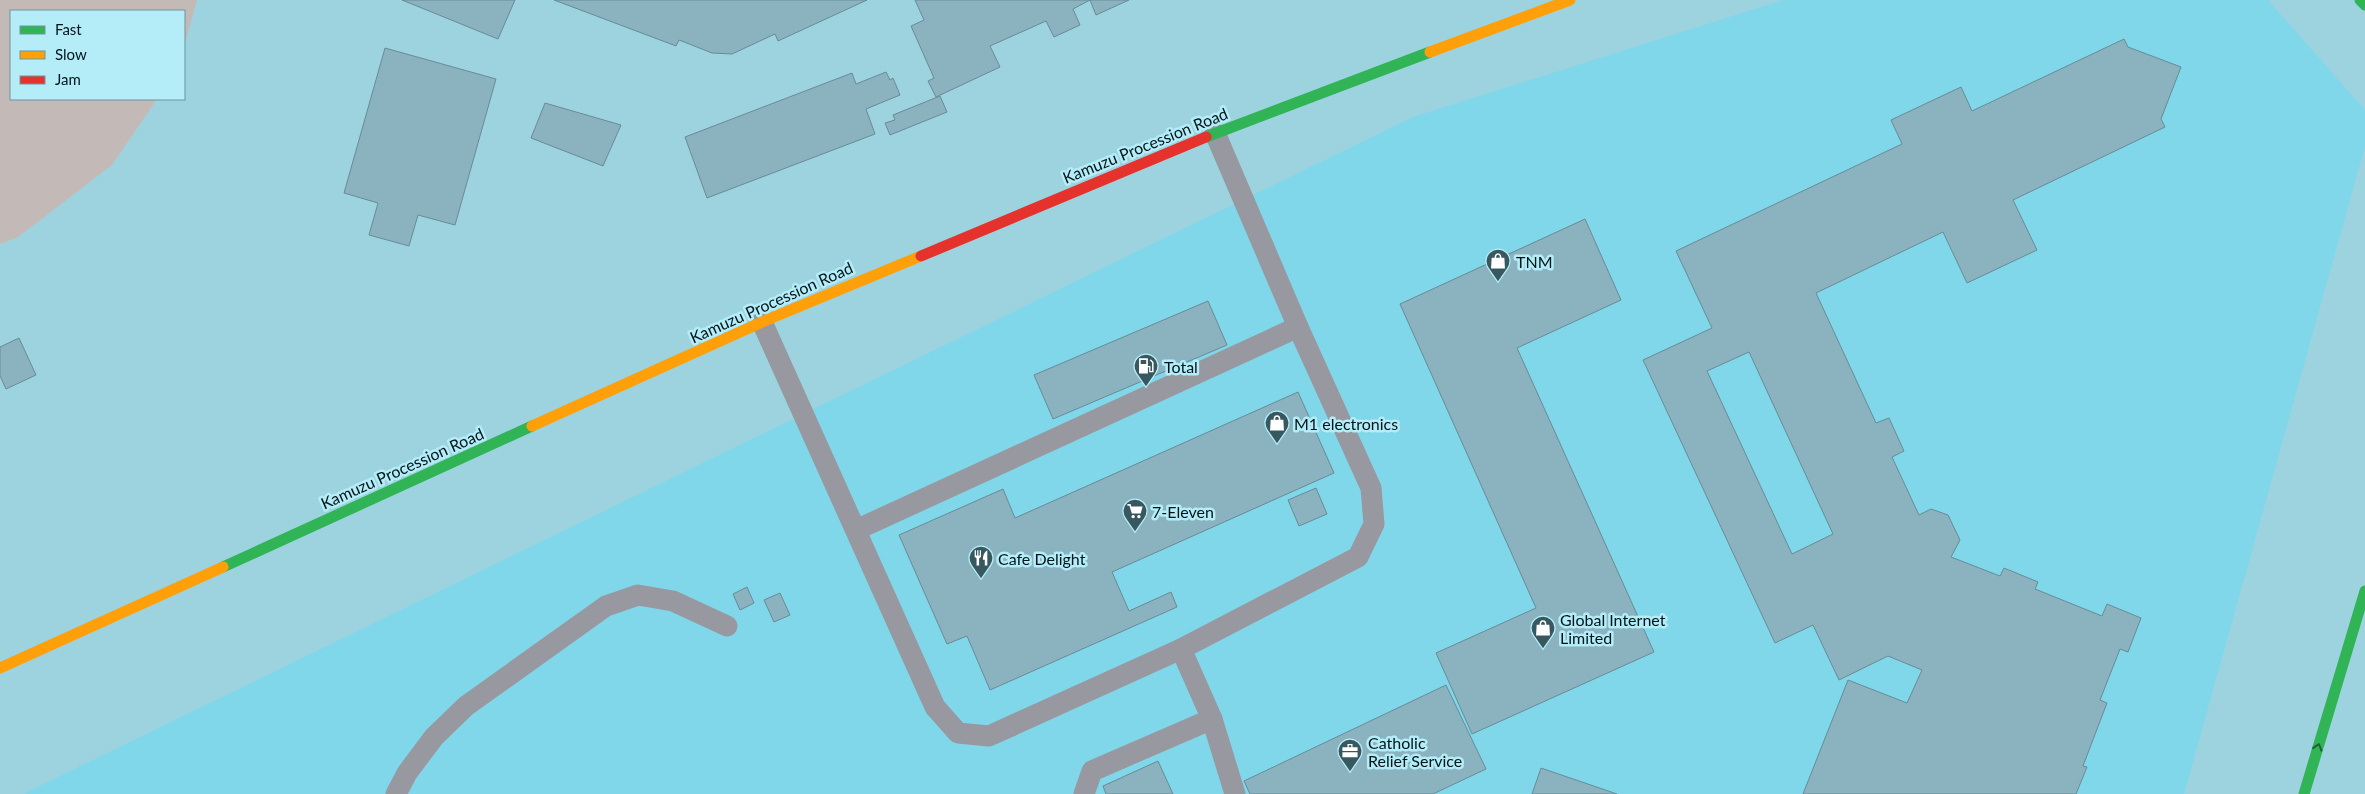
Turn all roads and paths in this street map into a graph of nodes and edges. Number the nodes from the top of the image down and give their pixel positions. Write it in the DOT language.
graph roads {
  1 [pos="1570,0"];
  2 [pos="2360,0"];
  3 [pos="2365,5"];
  4 [pos="1215,132"];
  5 [pos="762,322"];
  6 [pos="1298,327"];
  7 [pos="856,530"];
  8 [pos="2365,591"];
  9 [pos="727,626"];
  10 [pos="1181,649"];
  11 [pos="0,668"];
  12 [pos="1212,719"];
  13 [pos="396,794"];
  14 [pos="1084,794"];
  15 [pos="1235,794"];
  16 [pos="2304,794"];
  1 -- 4 [label="main road, Kamuzu Procession Road"];
  2 -- 3 [label="main road"];
  4 -- 5 [label="main road, Kamuzu Procession Road"];
  4 -- 6 [label="lane"];
  5 -- 7 [label="lane"];
  5 -- 11 [label="main road, Kamuzu Procession Road"];
  6 -- 7 [label="lane"];
  6 -- 10 [label="lane"];
  7 -- 10 [label="lane"];
  16 -- 8 [label="main road, one-way"];
  9 -- 13 [label="lane"];
  10 -- 12 [label="lane"];
  12 -- 14 [label="lane"];
  12 -- 15 [label="lane"];
}
